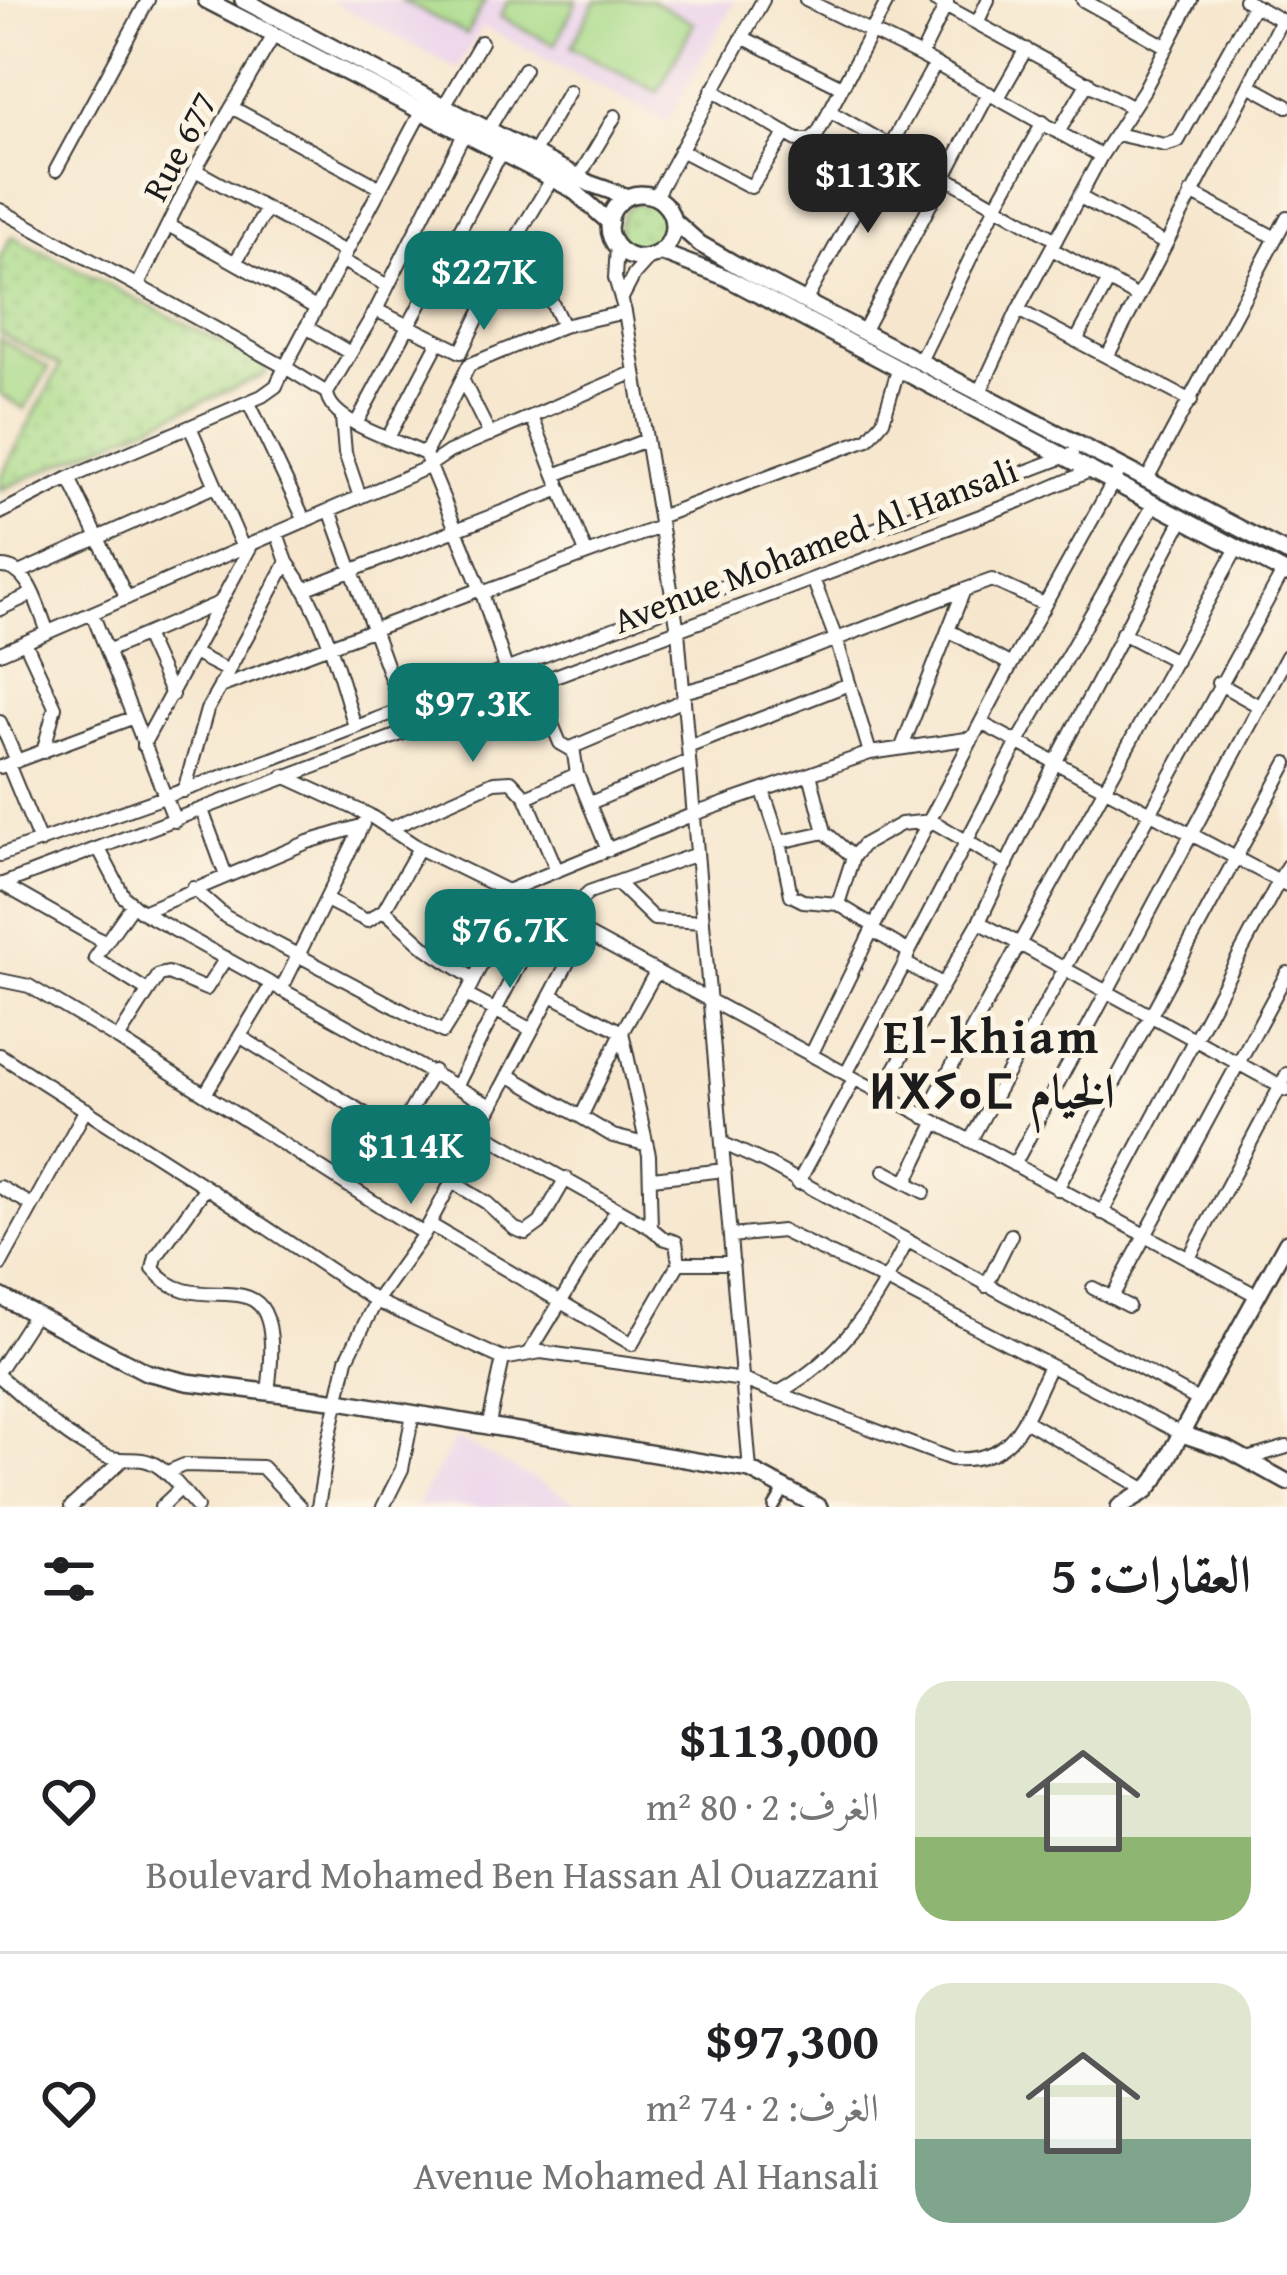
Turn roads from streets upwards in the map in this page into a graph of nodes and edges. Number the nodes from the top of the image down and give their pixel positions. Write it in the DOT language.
graph roads {
  1 [pos="148,0"];
  2 [pos="206,0"];
  3 [pos="243,0"];
  4 [pos="763,0"];
  5 [pos="806,0"];
  6 [pos="888,0"];
  7 [pos="988,0"];
  8 [pos="1084,0"];
  9 [pos="1191,0"];
  10 [pos="943,2"];
  11 [pos="1250,2"];
  12 [pos="1285,20"];
  13 [pos="977,22"];
  14 [pos="871,32"];
  15 [pos="274,35"];
  16 [pos="742,37"];
  17 [pos="481,42"];
  18 [pos="1167,47"];
  19 [pos="1026,50"];
  20 [pos="921,56"];
  21 [pos="935,64"];
  22 [pos="524,69"];
  23 [pos="1088,82"];
  24 [pos="1249,86"];
  25 [pos="842,87"];
  26 [pos="712,90"];
  27 [pos="569,91"];
  28 [pos="993,95"];
  29 [pos="444,106"];
  30 [pos="1287,106"];
  31 [pos="1131,107"];
  32 [pos="233,108"];
  33 [pos="829,111"];
  34 [pos="421,112"];
  35 [pos="615,116"];
  36 [pos="1043,122"];
  37 [pos="488,130"];
  38 [pos="1059,131"];
  39 [pos="786,133"];
  40 [pos="464,134"];
  41 [pos="1116,134"];
  42 [pos="890,147"];
  43 [pos="680,149"];
  44 [pos="501,153"];
  45 [pos="533,154"];
  46 [pos="1101,156"];
  47 [pos="56,170"];
  48 [pos="195,170"];
  49 [pos="578,178"];
  50 [pos="942,178"];
  51 [pos="552,179"];
  52 [pos="379,187"];
  53 [pos="1191,193"];
  54 [pos="628,197"];
  55 [pos="655,197"];
  56 [pos="1080,197"];
  57 [pos="996,206"];
  58 [pos="267,209"];
  59 [pos="0,210"];
  60 [pos="1287,217"];
  61 [pos="673,220"];
  62 [pos="610,223"];
  63 [pos="170,226"];
  64 [pos="519,234"];
  65 [pos="1276,238"];
  66 [pos="452,241"];
  67 [pos="1164,243"];
  68 [pos="1054,245"];
  69 [pos="617,246"];
  70 [pos="655,254"];
  71 [pos="343,256"];
  72 [pos="236,261"];
  73 [pos="501,270"];
  74 [pos="1108,282"];
  75 [pos="138,285"];
  76 [pos="388,286"];
  77 [pos="1136,296"];
  78 [pos="805,302"];
  79 [pos="623,305"];
  80 [pos="316,308"];
  81 [pos="376,310"];
  82 [pos="1018,310"];
  83 [pos="406,325"];
  84 [pos="563,326"];
  85 [pos="306,327"];
  86 [pos="863,332"];
  87 [pos="439,341"];
  88 [pos="1076,341"];
  89 [pos="461,352"];
  90 [pos="350,353"];
  91 [pos="1107,356"];
  92 [pos="920,361"];
  93 [pos="285,367"];
  94 [pos="898,370"];
  95 [pos="466,372"];
  96 [pos="635,372"];
  97 [pos="980,392"];
  98 [pos="326,393"];
  99 [pos="1191,400"];
  100 [pos="249,403"];
  101 [pos="532,417"];
  102 [pos="349,421"];
  103 [pos="191,429"];
  104 [pos="490,435"];
  105 [pos="388,436"];
  106 [pos="646,440"];
  107 [pos="1084,446"];
  108 [pos="1065,458"];
  109 [pos="427,460"];
  110 [pos="1116,463"];
  111 [pos="1089,472"];
  112 [pos="555,475"];
  113 [pos="69,478"];
  114 [pos="1146,481"];
  115 [pos="1111,483"];
  116 [pos="215,485"];
  117 [pos="561,489"];
  118 [pos="360,497"];
  119 [pos="1154,504"];
  120 [pos="329,510"];
  121 [pos="0,513"];
  122 [pos="1183,519"];
  123 [pos="305,521"];
  124 [pos="660,522"];
  125 [pos="456,527"];
  126 [pos="277,533"];
  127 [pos="97,536"];
  128 [pos="248,546"];
  129 [pos="1237,548"];
  130 [pos="586,553"];
  131 [pos="1287,554"];
  132 [pos="287,562"];
  133 [pos="0,566"];
  134 [pos="352,569"];
  135 [pos="21,572"];
  136 [pos="1285,573"];
  137 [pos="813,579"];
  138 [pos="307,588"];
  139 [pos="964,590"];
  140 [pos="482,591"];
  141 [pos="32,594"];
  142 [pos="127,598"];
  143 [pos="220,603"];
  144 [pos="1044,604"];
  145 [pos="674,606"];
  146 [pos="0,609"];
  147 [pos="92,613"];
  148 [pos="375,628"];
  149 [pos="948,630"];
  150 [pos="678,631"];
  151 [pos="48,632"];
  152 [pos="1122,633"];
  153 [pos="145,635"];
  154 [pos="836,638"];
  155 [pos="26,642"];
  156 [pos="331,645"];
  157 [pos="107,651"];
  158 [pos="0,653"];
  159 [pos="195,654"];
  160 [pos="1287,656"];
  161 [pos="1176,661"];
  162 [pos="1011,665"];
  163 [pos="228,671"];
  164 [pos="507,671"];
  165 [pos="535,683"];
  166 [pos="1218,683"];
  167 [pos="849,684"];
  168 [pos="220,687"];
  169 [pos="514,691"];
  170 [pos="172,695"];
  171 [pos="683,696"];
  172 [pos="1258,706"];
  173 [pos="402,710"];
  174 [pos="132,718"];
  175 [pos="0,722"];
  176 [pos="981,723"];
  177 [pos="356,727"];
  178 [pos="973,738"];
  179 [pos="1017,744"];
  180 [pos="143,746"];
  181 [pos="902,747"];
  182 [pos="572,750"];
  183 [pos="43,752"];
  184 [pos="870,753"];
  185 [pos="688,754"];
  186 [pos="272,759"];
  187 [pos="1055,763"];
  188 [pos="1287,763"];
  189 [pos="8,764"];
  190 [pos="577,774"];
  191 [pos="810,774"];
  192 [pos="284,777"];
  193 [pos="1106,789"];
  194 [pos="184,791"];
  195 [pos="763,791"];
  196 [pos="526,797"];
  197 [pos="164,798"];
  198 [pos="590,803"];
  199 [pos="202,810"];
  200 [pos="1150,810"];
  201 [pos="694,814"];
  202 [pos="175,821"];
  203 [pos="365,821"];
  204 [pos="932,821"];
  205 [pos="389,829"];
  206 [pos="825,832"];
  207 [pos="1192,834"];
  208 [pos="40,842"];
  209 [pos="780,842"];
  210 [pos="969,842"];
  211 [pos="419,848"];
  212 [pos="607,848"];
  213 [pos="98,849"];
  214 [pos="697,854"];
  215 [pos="0,856"];
  216 [pos="853,857"];
  217 [pos="1236,857"];
  218 [pos="1006,865"];
  219 [pos="1287,866"];
  220 [pos="556,868"];
  221 [pos="226,876"];
  222 [pos="617,883"];
  223 [pos="1283,883"];
  224 [pos="1,884"];
  225 [pos="193,888"];
  226 [pos="512,893"];
  227 [pos="326,900"];
  228 [pos="838,904"];
  229 [pos="137,909"];
  230 [pos="384,910"];
  231 [pos="552,916"];
  232 [pos="703,922"];
  233 [pos="979,922"];
  234 [pos="873,928"];
  235 [pos="583,934"];
  236 [pos="104,942"];
  237 [pos="1021,944"];
  238 [pos="299,957"];
  239 [pos="907,957"];
  240 [pos="226,958"];
  241 [pos="1064,968"];
  242 [pos="656,972"];
  243 [pos="1287,973"];
  244 [pos="0,980"];
  245 [pos="474,980"];
  246 [pos="942,984"];
  247 [pos="276,987"];
  248 [pos="146,990"];
  249 [pos="1106,993"];
  250 [pos="466,995"];
  251 [pos="551,995"];
  252 [pos="710,1004"];
  253 [pos="496,1011"];
  254 [pos="1150,1016"];
  255 [pos="532,1030"];
  256 [pos="622,1032"];
  257 [pos="241,1037"];
  258 [pos="118,1039"];
  259 [pos="1193,1040"];
  260 [pos="812,1053"];
  261 [pos="0,1055"];
  262 [pos="1239,1064"];
  263 [pos="433,1071"];
  264 [pos="508,1075"];
  265 [pos="850,1077"];
  266 [pos="1285,1084"];
  267 [pos="457,1085"];
  268 [pos="881,1093"];
  269 [pos="205,1094"];
  270 [pos="491,1106"];
  271 [pos="86,1109"];
  272 [pos="581,1117"];
  273 [pos="930,1120"];
  274 [pos="477,1130"];
  275 [pos="397,1134"];
  276 [pos="970,1141"];
  277 [pos="722,1143"];
  278 [pos="645,1144"];
  279 [pos="1013,1165"];
  280 [pos="725,1170"];
  281 [pos="884,1171"];
  282 [pos="454,1175"];
  283 [pos="566,1178"];
  284 [pos="652,1178"];
  285 [pos="906,1183"];
  286 [pos="798,1184"];
  287 [pos="0,1187"];
  288 [pos="206,1187"];
  289 [pos="1057,1189"];
  290 [pos="924,1192"];
  291 [pos="32,1205"];
  292 [pos="617,1210"];
  293 [pos="1102,1213"];
  294 [pos="651,1228"];
  295 [pos="426,1229"];
  296 [pos="1012,1235"];
  297 [pos="731,1236"];
  298 [pos="1144,1236"];
  299 [pos="1287,1242"];
  300 [pos="906,1243"];
  301 [pos="1189,1258"];
  302 [pos="679,1262"];
  303 [pos="733,1263"];
  304 [pos="0,1265"];
  305 [pos="887,1281"];
  306 [pos="986,1286"];
  307 [pos="1093,1288"];
  308 [pos="1256,1295"];
  309 [pos="0,1296"];
  310 [pos="1112,1298"];
  311 [pos="376,1300"];
  312 [pos="563,1300"];
  313 [pos="1128,1306"];
  314 [pos="35,1314"];
  315 [pos="632,1344"];
  316 [pos="530,1352"];
  317 [pos="502,1359"];
  318 [pos="645,1365"];
  319 [pos="1050,1366"];
  320 [pos="0,1373"];
  321 [pos="743,1381"];
  322 [pos="781,1391"];
  323 [pos="268,1392"];
  324 [pos="1198,1400"];
  325 [pos="339,1401"];
  326 [pos="413,1414"];
  327 [pos="1024,1420"];
  328 [pos="488,1428"];
  329 [pos="1182,1434"];
  330 [pos="1285,1448"];
  331 [pos="1246,1459"];
  332 [pos="120,1462"];
  333 [pos="750,1470"];
  334 [pos="165,1473"];
  335 [pos="1287,1482"];
  336 [pos="180,1489"];
  337 [pos="784,1490"];
  338 [pos="1147,1490"];
  339 [pos="70,1507"];
  340 [pos="161,1507"];
  341 [pos="197,1507"];
  342 [pos="300,1507"];
  343 [pos="318,1507"];
  344 [pos="382,1507"];
  345 [pos="774,1507"];
  346 [pos="819,1507"];
  347 [pos="1119,1507"];
  1 -- 47 [label="street"];
  2 -- 15 [label="street"];
  3 -- 29 [label="street"];
  4 -- 16 [label="street"];
  5 -- 14 [label="street"];
  6 -- 14 [label="street"];
  7 -- 13 [label="street"];
  8 -- 18 [label="street"];
  9 -- 18 [label="street"];
  10 -- 13 [label="street"];
  10 -- 20 [label="street"];
  11 -- 12 [label="street"];
  11 -- 41 [label="street"];
  12 -- 24 [label="street"];
  13 -- 19 [label="street"];
  14 -- 20 [label="street"];
  14 -- 25 [label="street"];
  15 -- 32 [label="street, Rue 677"];
  15 -- 34 [label="street"];
  16 -- 25 [label="street"];
  16 -- 26 [label="street"];
  17 -- 29 [label="street"];
  18 -- 31 [label="street"];
  19 -- 23 [label="street"];
  19 -- 28 [label="street"];
  20 -- 21 [label="street"];
  21 -- 28 [label="street"];
  21 -- 42 [label="street"];
  22 -- 37 [label="street"];
  23 -- 31 [label="street"];
  23 -- 38 [label="street"];
  24 -- 30 [label="street"];
  24 -- 53 [label="street"];
  25 -- 33 [label="street"];
  26 -- 39 [label="street"];
  26 -- 43 [label="street"];
  27 -- 45 [label="street"];
  28 -- 36 [label="street"];
  28 -- 50 [label="street"];
  29 -- 37 [label="street"];
  31 -- 41 [label="street"];
  32 -- 48 [label="street, Rue 677"];
  32 -- 52 [label="street"];
  33 -- 39 [label="street"];
  33 -- 42 [label="street"];
  34 -- 40 [label="street"];
  34 -- 52 [label="street"];
  35 -- 49 [label="street"];
  36 -- 38 [label="street"];
  36 -- 57 [label="street"];
  37 -- 45 [label="street"];
  38 -- 46 [label="street"];
  39 -- 43 [label="street"];
  40 -- 44 [label="street"];
  40 -- 76 [label="street"];
  41 -- 46 [label="street"];
  42 -- 50 [label="street"];
  42 -- 78 [label="street"];
  43 -- 55 [label="street"];
  44 -- 51 [label="street"];
  44 -- 66 [label="street"];
  45 -- 49 [label="street"];
  46 -- 56 [label="street"];
  48 -- 58 [label="street"];
  48 -- 63 [label="street, Rue 677"];
  49 -- 54 [label="street"];
  50 -- 57 [label="street"];
  50 -- 86 [label="street"];
  51 -- 62 [label="street"];
  51 -- 64 [label="street"];
  52 -- 71 [label="street"];
  53 -- 65 [label="street"];
  53 -- 67 [label="street"];
  54 -- 55 [label="street"];
  54 -- 62 [label="street"];
  55 -- 61 [label="street"];
  56 -- 67 [label="street"];
  56 -- 68 [label="street"];
  57 -- 68 [label="street"];
  57 -- 92 [label="street"];
  58 -- 71 [label="street"];
  58 -- 72 [label="street"];
  59 -- 75 [label="street"];
  60 -- 65 [label="street"];
  61 -- 70 [label="street"];
  61 -- 78 [label="street"];
  62 -- 69 [label="street"];
  63 -- 72 [label="street"];
  63 -- 75 [label="street, Rue 677"];
  64 -- 73 [label="street"];
  64 -- 84 [label="street"];
  65 -- 99 [label="street"];
  66 -- 73 [label="street"];
  66 -- 83 [label="street"];
  67 -- 77 [label="street"];
  68 -- 74 [label="street"];
  68 -- 82 [label="street"];
  69 -- 70 [label="street"];
  69 -- 79 [label="street"];
  70 -- 79 [label="street"];
  70 -- 94 [label="street"];
  71 -- 76 [label="street"];
  71 -- 80 [label="street"];
  72 -- 80 [label="street"];
  73 -- 89 [label="street"];
  74 -- 77 [label="street"];
  74 -- 88 [label="street"];
  75 -- 93 [label="street"];
  76 -- 81 [label="street"];
  77 -- 91 [label="street"];
  78 -- 86 [label="street"];
  79 -- 84 [label="street"];
  79 -- 96 [label="street"];
  80 -- 85 [label="street"];
  81 -- 83 [label="street"];
  81 -- 90 [label="street"];
  82 -- 88 [label="street"];
  82 -- 97 [label="street"];
  83 -- 87 [label="street"];
  83 -- 102 [label="street"];
  84 -- 95 [label="street"];
  85 -- 90 [label="street"];
  85 -- 93 [label="street"];
  86 -- 92 [label="street"];
  87 -- 89 [label="street"];
  87 -- 105 [label="street"];
  88 -- 91 [label="street"];
  89 -- 95 [label="street"];
  90 -- 98 [label="street"];
  91 -- 99 [label="street"];
  92 -- 97 [label="street"];
  93 -- 98 [label="street"];
  93 -- 100 [label="street"];
  94 -- 108 [label="street"];
  94 -- 124 [label="street"];
  95 -- 104 [label="street"];
  95 -- 109 [label="street"];
  96 -- 101 [label="street"];
  96 -- 106 [label="street"];
  97 -- 107 [label="street"];
  98 -- 102 [label="street"];
  99 -- 114 [label="street"];
  100 -- 103 [label="street"];
  100 -- 123 [label="street"];
  101 -- 104 [label="street"];
  101 -- 112 [label="street"];
  102 -- 105 [label="street"];
  102 -- 118 [label="street"];
  103 -- 113 [label="street"];
  103 -- 116 [label="street"];
  104 -- 109 [label="street"];
  105 -- 109 [label="street"];
  106 -- 112 [label="street"];
  106 -- 124 [label="street"];
  107 -- 108 [label="street, Avenue Mohamed Al Hansali"];
  107 -- 110 [label="street"];
  108 -- 111 [label="street"];
  108 -- 145 [label="street, Avenue Mohamed Al Hansali"];
  109 -- 118 [label="street"];
  109 -- 125 [label="street"];
  110 -- 111 [label="street, Avenue Mohamed Al Hansali"];
  110 -- 114 [label="street"];
  110 -- 115 [label="street"];
  111 -- 115 [label="street"];
  111 -- 137 [label="street, Avenue Mohamed Al Hansali"];
  112 -- 117 [label="street"];
  113 -- 121 [label="street"];
  113 -- 127 [label="street"];
  114 -- 131 [label="street"];
  115 -- 119 [label="street"];
  115 -- 144 [label="street"];
  116 -- 127 [label="street"];
  116 -- 128 [label="street"];
  117 -- 125 [label="street"];
  117 -- 130 [label="street"];
  118 -- 120 [label="street"];
  119 -- 122 [label="street"];
  119 -- 179 [label="street"];
  120 -- 123 [label="street"];
  120 -- 134 [label="street"];
  122 -- 129 [label="street"];
  122 -- 152 [label="street"];
  123 -- 126 [label="street"];
  124 -- 130 [label="street"];
  124 -- 145 [label="street"];
  125 -- 134 [label="street"];
  125 -- 140 [label="street"];
  126 -- 128 [label="street"];
  126 -- 132 [label="street"];
  127 -- 135 [label="street"];
  127 -- 142 [label="street"];
  128 -- 142 [label="street"];
  128 -- 143 [label="street"];
  129 -- 136 [label="street"];
  129 -- 161 [label="street"];
  130 -- 140 [label="street"];
  132 -- 138 [label="street"];
  132 -- 163 [label="street"];
  133 -- 135 [label="street"];
  134 -- 138 [label="street"];
  134 -- 148 [label="street"];
  135 -- 141 [label="street"];
  136 -- 166 [label="street"];
  137 -- 150 [label="street, Avenue Mohamed Al Hansali"];
  137 -- 154 [label="street"];
  138 -- 156 [label="street"];
  139 -- 144 [label="street"];
  139 -- 149 [label="street"];
  139 -- 154 [label="street"];
  140 -- 148 [label="street"];
  140 -- 164 [label="street"];
  141 -- 146 [label="street"];
  141 -- 151 [label="street"];
  142 -- 147 [label="street"];
  143 -- 153 [label="street"];
  143 -- 159 [label="street"];
  144 -- 162 [label="street"];
  145 -- 150 [label="street"];
  145 -- 164 [label="street, Avenue Mohamed Al Hansali"];
  147 -- 151 [label="street"];
  147 -- 157 [label="street"];
  148 -- 156 [label="street"];
  148 -- 173 [label="street"];
  149 -- 162 [label="street"];
  149 -- 181 [label="street"];
  150 -- 165 [label="street, Avenue Mohamed Al Hansali"];
  150 -- 171 [label="street"];
  151 -- 155 [label="street"];
  152 -- 161 [label="street"];
  152 -- 187 [label="street"];
  153 -- 157 [label="street"];
  153 -- 170 [label="street"];
  154 -- 167 [label="street"];
  154 -- 171 [label="street"];
  155 -- 158 [label="street"];
  155 -- 183 [label="street"];
  156 -- 168 [label="street"];
  156 -- 177 [label="street"];
  157 -- 174 [label="street"];
  159 -- 163 [label="street"];
  159 -- 170 [label="street"];
  160 -- 172 [label="street"];
  161 -- 193 [label="street"];
  162 -- 176 [label="street"];
  163 -- 168 [label="street"];
  164 -- 169 [label="street"];
  164 -- 173 [label="street, Avenue Mohamed Al Hansali"];
  165 -- 169 [label="street, Avenue Mohamed Al Hansali"];
  165 -- 182 [label="street"];
  166 -- 172 [label="street"];
  166 -- 200 [label="street"];
  167 -- 184 [label="street"];
  167 -- 185 [label="street"];
  168 -- 194 [label="street"];
  169 -- 192 [label="street, Avenue Mohamed Al Hansali"];
  170 -- 180 [label="street"];
  171 -- 182 [label="street"];
  171 -- 185 [label="street"];
  172 -- 207 [label="street"];
  173 -- 177 [label="street, Avenue Mohamed Al Hansali"];
  174 -- 180 [label="street"];
  174 -- 183 [label="street"];
  175 -- 189 [label="street"];
  176 -- 178 [label="street"];
  176 -- 179 [label="street"];
  177 -- 186 [label="street, Avenue Mohamed Al Hansali"];
  178 -- 181 [label="street"];
  178 -- 204 [label="street"];
  179 -- 187 [label="street"];
  179 -- 210 [label="street"];
  180 -- 197 [label="street"];
  181 -- 184 [label="street"];
  182 -- 190 [label="street"];
  183 -- 189 [label="street"];
  184 -- 191 [label="street"];
  185 -- 198 [label="street"];
  185 -- 201 [label="street"];
  186 -- 192 [label="street"];
  186 -- 194 [label="street, Avenue Mohamed Al Hansali"];
  187 -- 193 [label="street"];
  187 -- 218 [label="street"];
  188 -- 217 [label="street"];
  189 -- 208 [label="street"];
  190 -- 196 [label="street"];
  190 -- 198 [label="street"];
  191 -- 195 [label="street"];
  191 -- 206 [label="street"];
  192 -- 199 [label="street, Avenue Mohamed Al Hansali"];
  192 -- 203 [label="street"];
  193 -- 200 [label="street"];
  193 -- 237 [label="street"];
  194 -- 197 [label="street, Avenue Mohamed Al Hansali"];
  195 -- 201 [label="street"];
  195 -- 209 [label="street"];
  196 -- 205 [label="street"];
  196 -- 220 [label="street"];
  197 -- 202 [label="street"];
  197 -- 208 [label="street, Avenue Mohamed Al Hansali"];
  198 -- 212 [label="street"];
  199 -- 202 [label="street, Avenue Mohamed Al Hansali"];
  199 -- 221 [label="street"];
  200 -- 207 [label="street"];
  200 -- 241 [label="street"];
  201 -- 212 [label="street"];
  201 -- 214 [label="street"];
  202 -- 213 [label="street, Avenue Mohamed Al Hansali"];
  203 -- 205 [label="street"];
  203 -- 221 [label="street"];
  203 -- 227 [label="street"];
  204 -- 210 [label="street"];
  204 -- 216 [label="street"];
  204 -- 234 [label="street"];
  205 -- 211 [label="street"];
  206 -- 209 [label="street"];
  206 -- 216 [label="street"];
  207 -- 217 [label="street"];
  207 -- 249 [label="street"];
  208 -- 215 [label="street, Avenue Mohamed Al Hansali"];
  209 -- 228 [label="street"];
  210 -- 218 [label="street"];
  210 -- 239 [label="street"];
  211 -- 226 [label="street"];
  211 -- 230 [label="street"];
  212 -- 220 [label="street"];
  213 -- 224 [label="street, Avenue Mohamed Al Hansali"];
  213 -- 229 [label="street"];
  214 -- 222 [label="street"];
  214 -- 232 [label="street"];
  216 -- 228 [label="street"];
  217 -- 223 [label="street"];
  217 -- 254 [label="street"];
  218 -- 233 [label="street"];
  219 -- 223 [label="street"];
  220 -- 226 [label="street"];
  221 -- 225 [label="street"];
  222 -- 231 [label="street"];
  222 -- 232 [label="street"];
  223 -- 259 [label="street"];
  224 -- 236 [label="street"];
  225 -- 229 [label="street"];
  225 -- 238 [label="street"];
  226 -- 231 [label="street"];
  226 -- 245 [label="street"];
  227 -- 230 [label="street"];
  227 -- 238 [label="street"];
  228 -- 234 [label="street"];
  229 -- 236 [label="street"];
  229 -- 240 [label="street"];
  230 -- 245 [label="street"];
  231 -- 235 [label="street"];
  231 -- 253 [label="street"];
  232 -- 252 [label="street"];
  233 -- 237 [label="street"];
  233 -- 246 [label="street"];
  234 -- 239 [label="street"];
  234 -- 260 [label="street"];
  235 -- 242 [label="street"];
  235 -- 251 [label="street"];
  236 -- 248 [label="street"];
  237 -- 241 [label="street"];
  237 -- 273 [label="street"];
  238 -- 247 [label="street"];
  238 -- 250 [label="street"];
  239 -- 246 [label="street"];
  239 -- 265 [label="street"];
  240 -- 247 [label="street"];
  240 -- 248 [label="street"];
  241 -- 249 [label="street"];
  241 -- 276 [label="street"];
  242 -- 252 [label="street"];
  242 -- 256 [label="street"];
  243 -- 262 [label="street"];
  244 -- 258 [label="street"];
  245 -- 250 [label="street"];
  246 -- 268 [label="street"];
  247 -- 257 [label="street"];
  247 -- 263 [label="street"];
  248 -- 258 [label="street"];
  249 -- 254 [label="street"];
  249 -- 279 [label="street"];
  250 -- 253 [label="street"];
  251 -- 255 [label="street"];
  251 -- 256 [label="street"];
  252 -- 260 [label="street"];
  252 -- 277 [label="street"];
  253 -- 255 [label="street"];
  253 -- 267 [label="street"];
  254 -- 259 [label="street"];
  254 -- 289 [label="street"];
  255 -- 264 [label="street"];
  256 -- 272 [label="street"];
  256 -- 278 [label="street"];
  257 -- 269 [label="street"];
  257 -- 275 [label="street"];
  258 -- 269 [label="street"];
  259 -- 262 [label="street"];
  259 -- 293 [label="street"];
  260 -- 265 [label="street"];
  261 -- 271 [label="street"];
  262 -- 266 [label="street"];
  262 -- 298 [label="street"];
  263 -- 267 [label="street"];
  263 -- 275 [label="street"];
  264 -- 270 [label="street"];
  264 -- 272 [label="street"];
  265 -- 268 [label="street"];
  265 -- 286 [label="street"];
  266 -- 301 [label="street"];
  267 -- 270 [label="street"];
  268 -- 273 [label="street"];
  269 -- 295 [label="street"];
  270 -- 274 [label="street"];
  271 -- 288 [label="street"];
  271 -- 291 [label="street"];
  272 -- 278 [label="street"];
  273 -- 276 [label="street"];
  273 -- 285 [label="street"];
  274 -- 282 [label="street"];
  274 -- 283 [label="street"];
  275 -- 282 [label="street"];
  276 -- 279 [label="street"];
  277 -- 280 [label="street"];
  277 -- 286 [label="street"];
  278 -- 284 [label="street"];
  279 -- 289 [label="street"];
  280 -- 284 [label="street"];
  280 -- 297 [label="street"];
  281 -- 285 [label="street"];
  282 -- 283 [label="street"];
  282 -- 295 [label="street"];
  283 -- 292 [label="street"];
  284 -- 294 [label="street"];
  285 -- 290 [label="street"];
  286 -- 300 [label="street"];
  287 -- 291 [label="street"];
  288 -- 311 [label="street"];
  288 -- 323 [label="street"];
  289 -- 293 [label="street"];
  291 -- 304 [label="street"];
  292 -- 294 [label="street"];
  292 -- 312 [label="street"];
  293 -- 298 [label="street"];
  294 -- 302 [label="street"];
  295 -- 311 [label="street"];
  295 -- 312 [label="street"];
  296 -- 306 [label="street"];
  297 -- 303 [label="street"];
  297 -- 305 [label="street"];
  298 -- 301 [label="street"];
  298 -- 310 [label="street"];
  299 -- 308 [label="street"];
  300 -- 305 [label="street"];
  300 -- 306 [label="street"];
  301 -- 308 [label="street"];
  302 -- 303 [label="street"];
  302 -- 315 [label="street"];
  303 -- 321 [label="street"];
  305 -- 319 [label="street"];
  305 -- 322 [label="street"];
  306 -- 324 [label="street"];
  307 -- 310 [label="street"];
  308 -- 324 [label="street"];
  309 -- 314 [label="street"];
  310 -- 313 [label="street"];
  311 -- 317 [label="street"];
  311 -- 325 [label="street"];
  312 -- 315 [label="street"];
  312 -- 316 [label="street"];
  314 -- 320 [label="street"];
  314 -- 323 [label="street"];
  315 -- 318 [label="street"];
  316 -- 317 [label="street"];
  316 -- 318 [label="street"];
  317 -- 328 [label="street"];
  318 -- 321 [label="street"];
  319 -- 327 [label="street"];
  319 -- 329 [label="street"];
  320 -- 332 [label="street"];
  321 -- 322 [label="street"];
  321 -- 333 [label="street"];
  322 -- 327 [label="street"];
  323 -- 325 [label="street"];
  324 -- 329 [label="street"];
  325 -- 326 [label="street"];
  325 -- 343 [label="street"];
  326 -- 328 [label="street"];
  326 -- 344 [label="street"];
  327 -- 338 [label="street"];
  328 -- 333 [label="street"];
  329 -- 331 [label="street"];
  329 -- 338 [label="street"];
  330 -- 331 [label="street"];
  331 -- 335 [label="street"];
  332 -- 334 [label="street"];
  332 -- 339 [label="street"];
  333 -- 337 [label="street"];
  334 -- 336 [label="street"];
  334 -- 342 [label="street"];
  336 -- 340 [label="street"];
  336 -- 341 [label="street"];
  337 -- 345 [label="street"];
  337 -- 346 [label="street"];
  338 -- 347 [label="street"];
}
